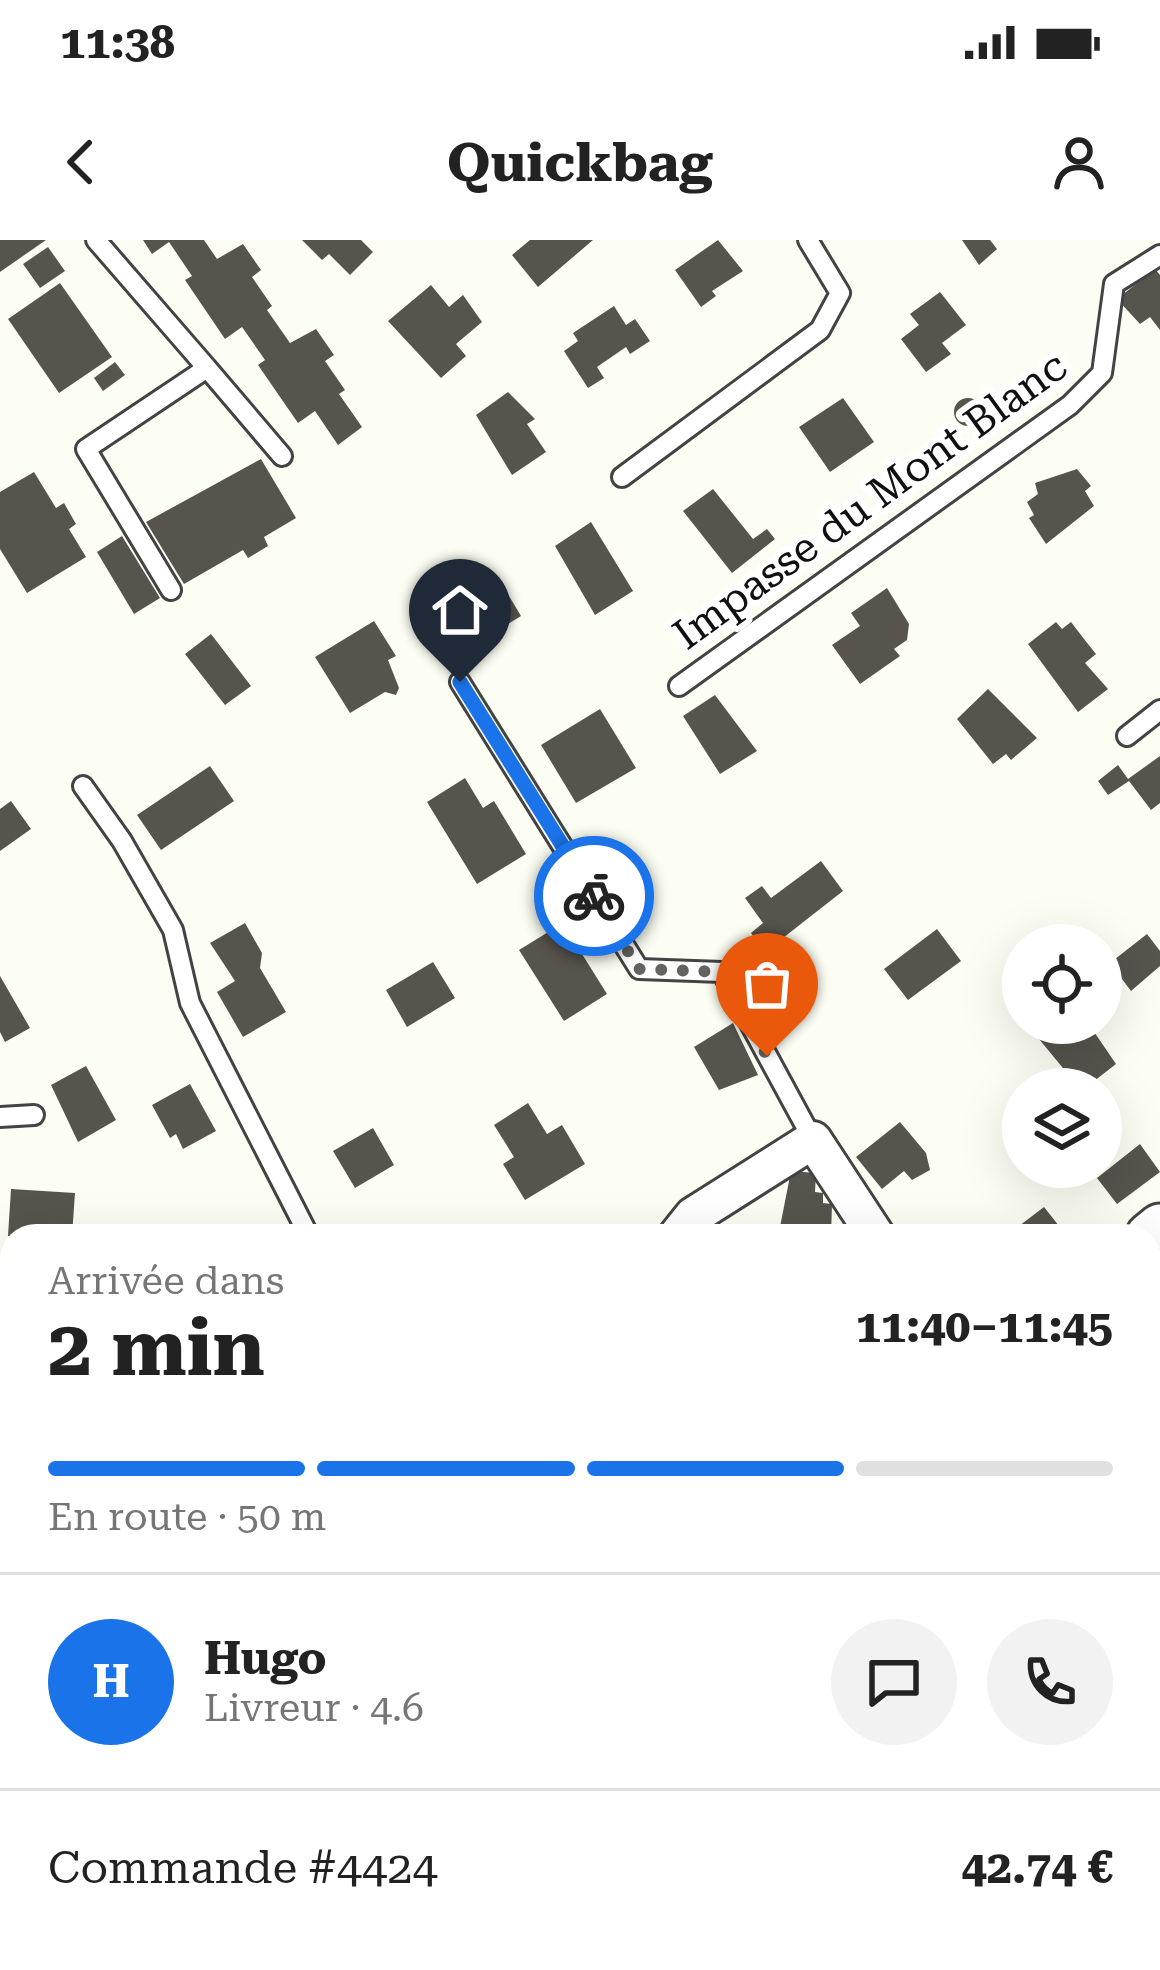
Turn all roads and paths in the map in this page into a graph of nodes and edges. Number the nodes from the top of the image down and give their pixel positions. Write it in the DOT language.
graph roads {
  1 [pos="96,240"];
  2 [pos="808,240"];
  3 [pos="1160,255"];
  4 [pos="207,368"];
  5 [pos="282,456"];
  6 [pos="622,476"];
  7 [pos="171,590"];
  8 [pos="460,682"];
  9 [pos="679,686"];
  10 [pos="1160,710"];
  11 [pos="1127,736"];
  12 [pos="83,787"];
  13 [pos="34,1115"];
  14 [pos="0,1117"];
  15 [pos="813,1140"];
  16 [pos="303,1224"];
  17 [pos="687,1224"];
  18 [pos="868,1224"];
  1 -- 4 [label="lane"];
  2 -- 6 [label="lane"];
  3 -- 9 [label="lane, Impasse du Mont Blanc"];
  4 -- 5 [label="lane"];
  4 -- 7 [label="lane"];
  8 -- 15 [label="lane"];
  10 -- 11 [label="lane"];
  12 -- 16 [label="lane"];
  13 -- 14 [label="lane"];
  15 -- 17 [label="street"];
  15 -- 18 [label="street"];
}
